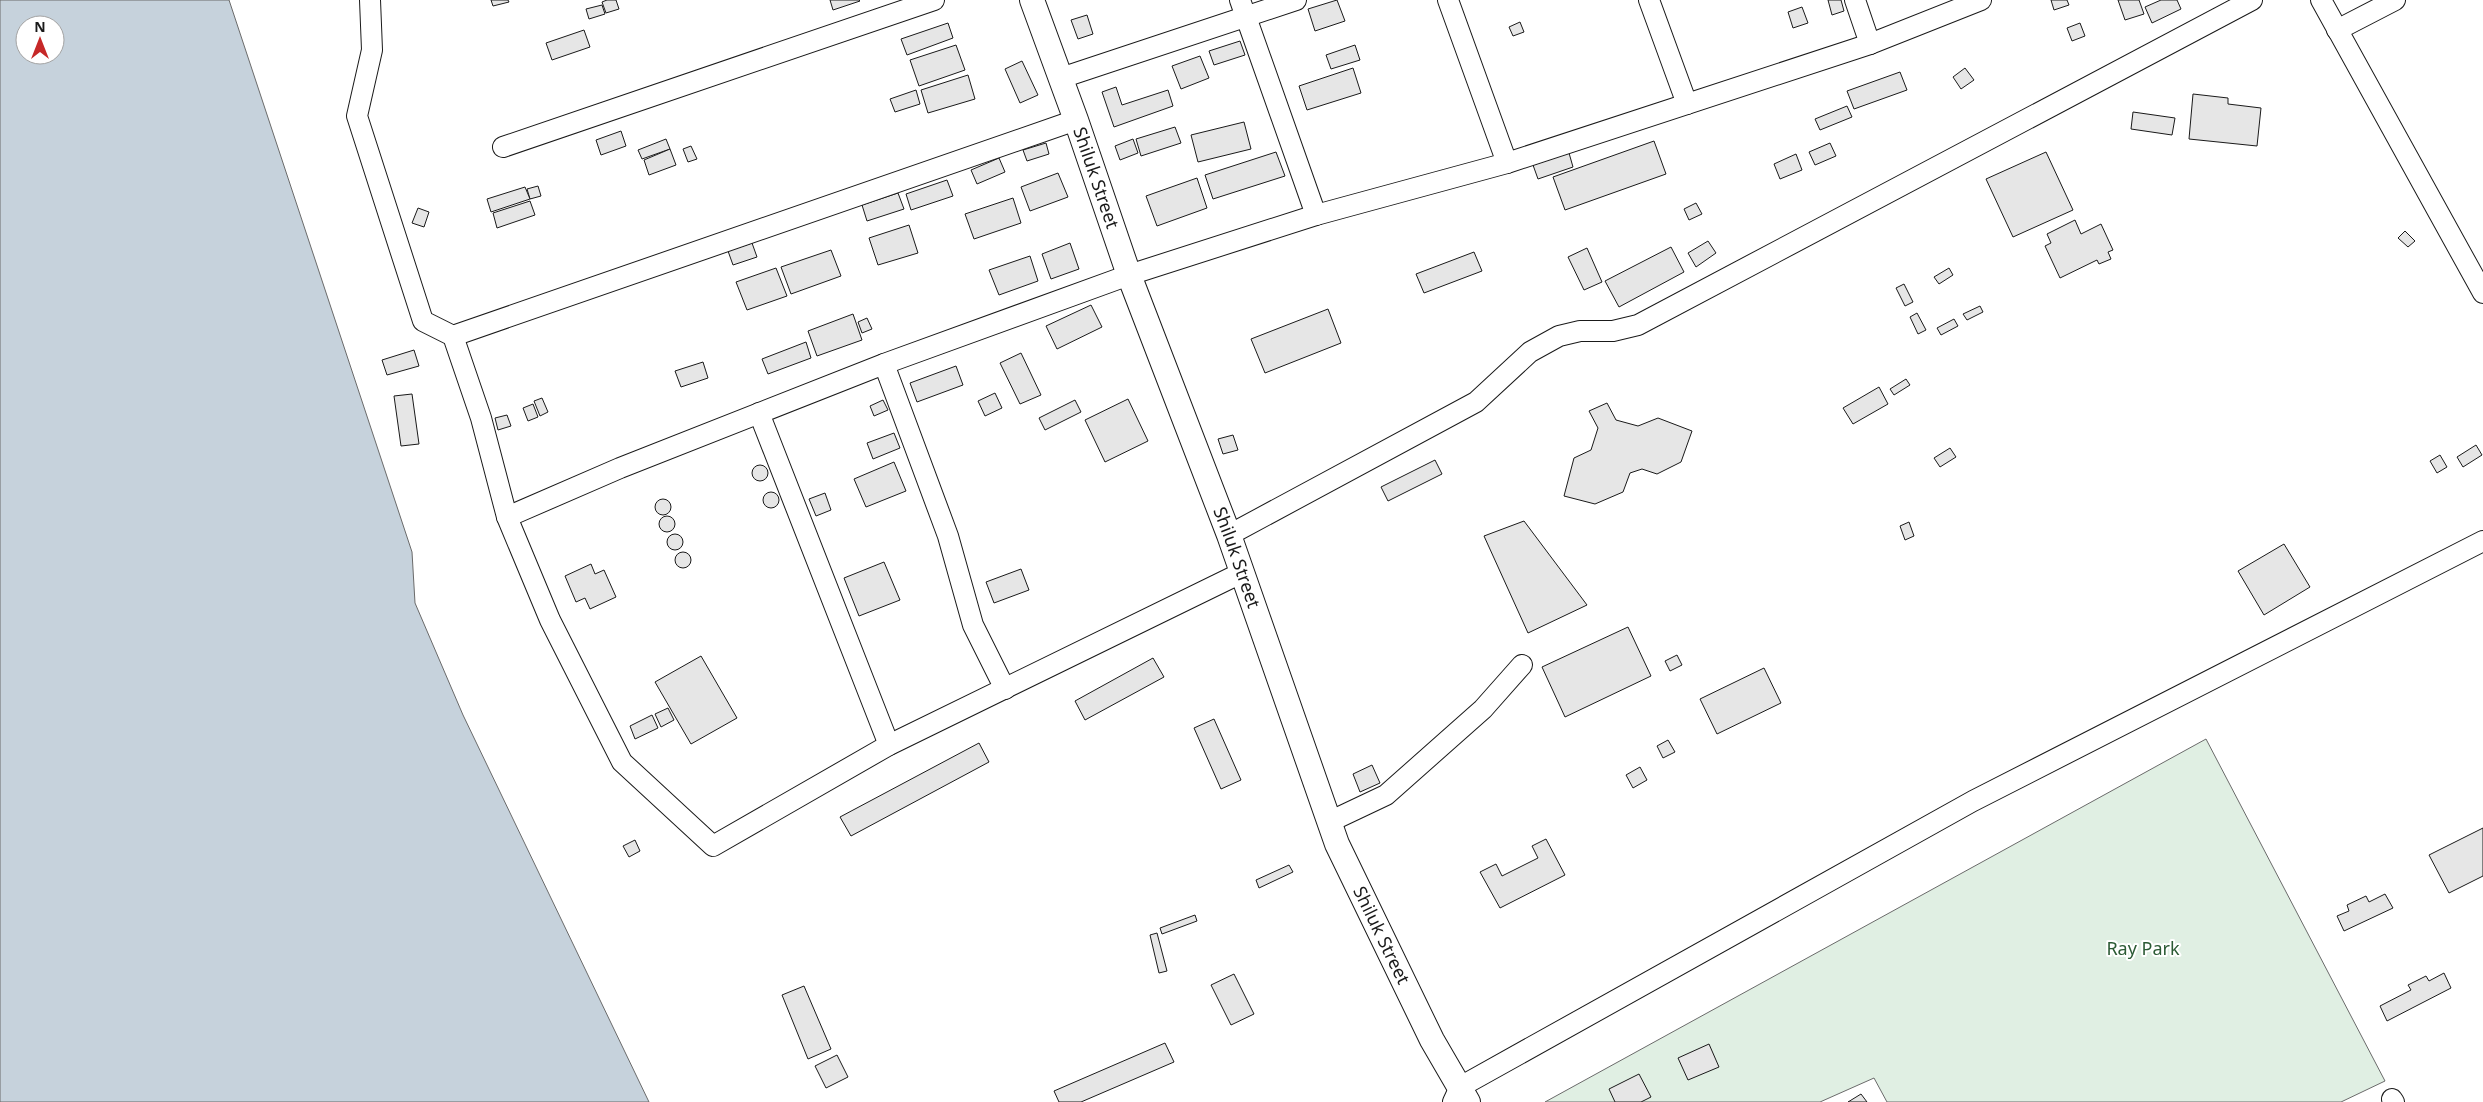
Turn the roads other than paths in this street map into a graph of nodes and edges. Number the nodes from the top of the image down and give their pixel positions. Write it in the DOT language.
graph roads {
  1 [pos="370,0"];
  2 [pos="934,0"];
  3 [pos="1032,0"];
  4 [pos="1296,0"];
  5 [pos="1448,0"];
  6 [pos="1649,0"];
  7 [pos="1854,0"];
  8 [pos="1981,0"];
  9 [pos="2252,0"];
  10 [pos="2321,0"];
  11 [pos="2395,0"];
  12 [pos="1243,8"];
  13 [pos="2337,30"];
  14 [pos="1870,44"];
  15 [pos="1061,78"];
  16 [pos="1687,104"];
  17 [pos="1076,120"];
  18 [pos="503,147"];
  19 [pos="1507,164"];
  20 [pos="1316,215"];
  21 [pos="1129,275"];
  22 [pos="2483,293"];
  23 [pos="453,336"];
  24 [pos="884,364"];
  25 [pos="759,413"];
  26 [pos="507,518"];
  27 [pos="1229,535"];
  28 [pos="2483,541"];
  29 [pos="1242,573"];
  30 [pos="1522,665"];
  31 [pos="1005,689"];
  32 [pos="889,745"];
  33 [pos="1329,822"];
  34 [pos="1461,1097"];
  1 -- 23 [label="street"];
  2 -- 18 [label="street"];
  3 -- 15 [label="street, Shiluk Street"];
  4 -- 12 [label="street"];
  5 -- 19 [label="street"];
  6 -- 16 [label="street"];
  7 -- 14 [label="street"];
  8 -- 14 [label="street"];
  9 -- 27 [label="street"];
  10 -- 13 [label="street"];
  11 -- 13 [label="street"];
  12 -- 15 [label="street"];
  12 -- 20 [label="street"];
  13 -- 22 [label="street"];
  14 -- 16 [label="street"];
  15 -- 17 [label="street, Shiluk Street"];
  16 -- 19 [label="street"];
  17 -- 21 [label="street, Shiluk Street"];
  17 -- 23 [label="street"];
  19 -- 20 [label="street"];
  20 -- 21 [label="street"];
  21 -- 24 [label="street"];
  21 -- 27 [label="street, Shiluk Street"];
  23 -- 26 [label="street"];
  24 -- 25 [label="street"];
  24 -- 31 [label="street"];
  25 -- 26 [label="street"];
  25 -- 32 [label="street"];
  26 -- 32 [label="street"];
  27 -- 29 [label="street, Shiluk Street"];
  28 -- 34 [label="street"];
  29 -- 31 [label="street"];
  29 -- 33 [label="street, Shiluk Street"];
  30 -- 33 [label="street"];
  31 -- 32 [label="street"];
  33 -- 34 [label="street, Shiluk Street"];
}
